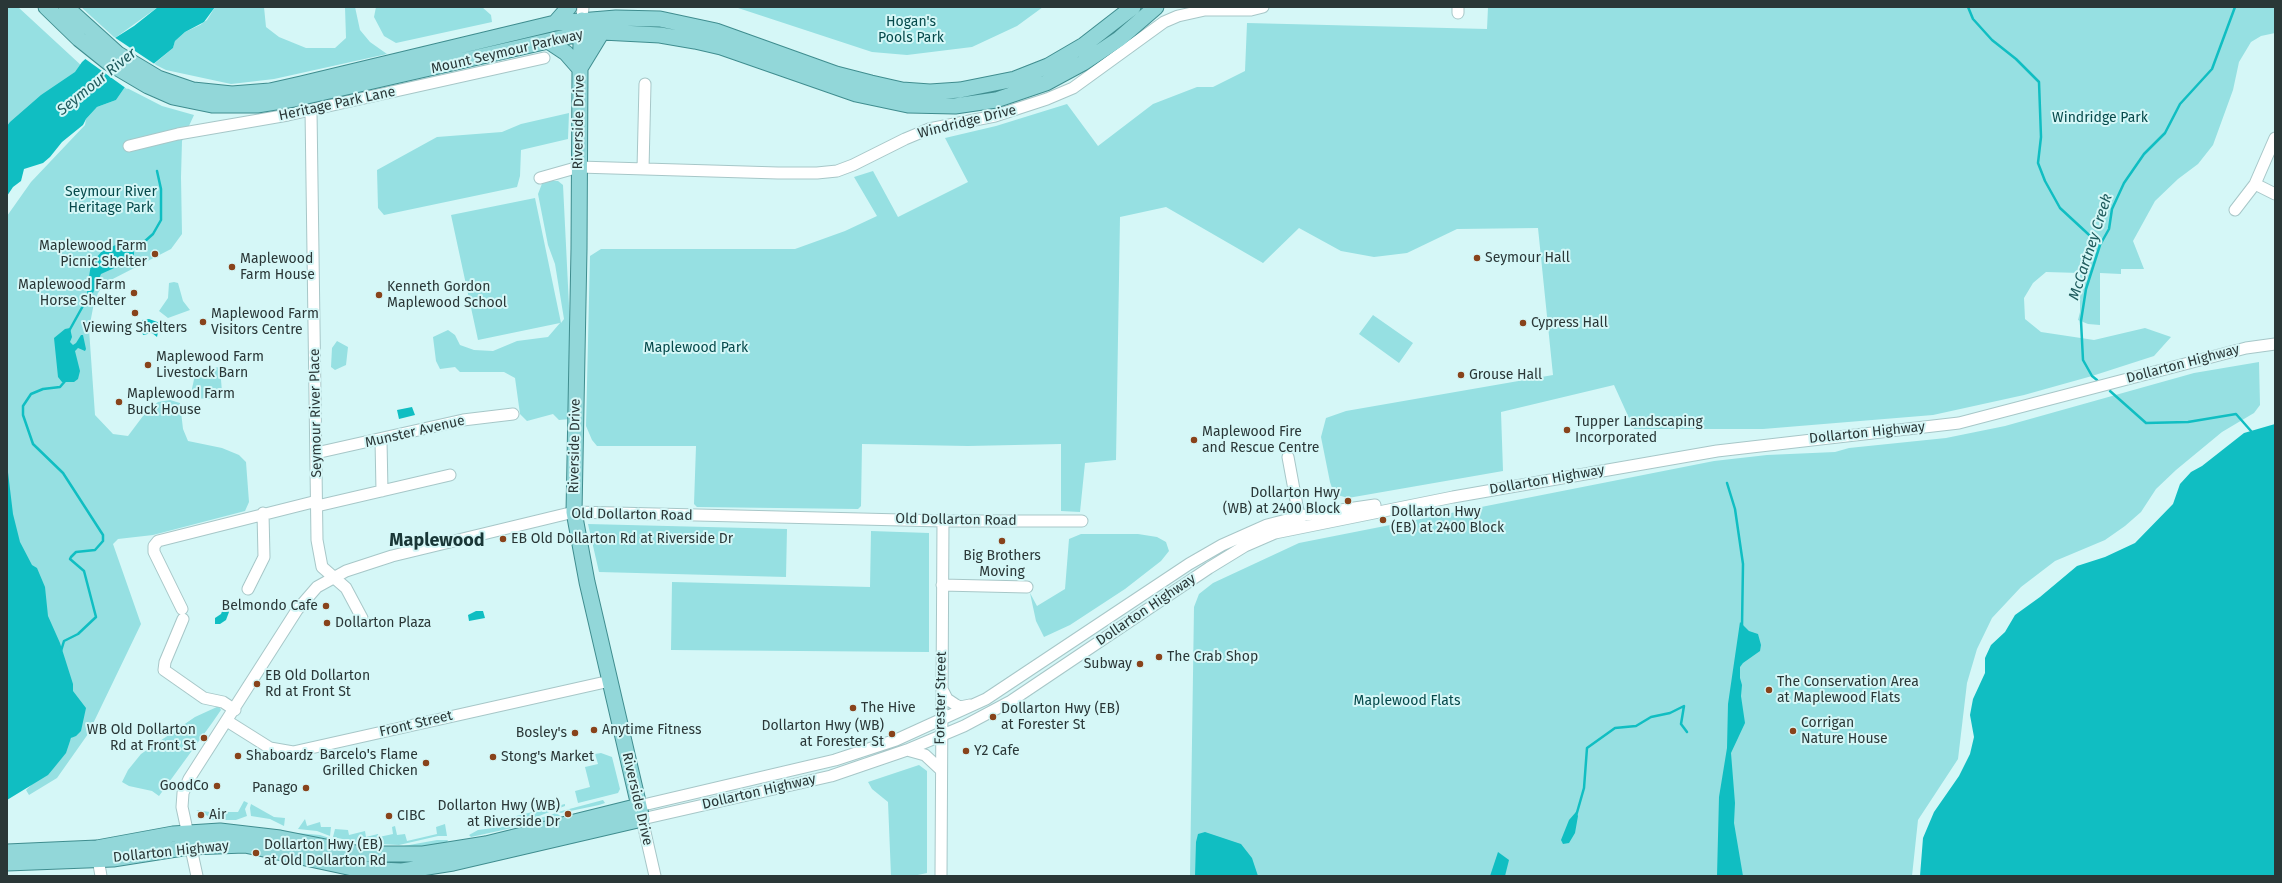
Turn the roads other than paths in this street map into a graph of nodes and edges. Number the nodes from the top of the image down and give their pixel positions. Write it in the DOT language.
graph roads {
  1 [pos="46,7"];
  2 [pos="66,7"];
  3 [pos="569,7"];
  4 [pos="604,7"];
  5 [pos="1134,7"];
  6 [pos="1156,7"];
  7 [pos="1263,7"];
  8 [pos="616,18"];
  9 [pos="582,20"];
  10 [pos="555,23"];
  11 [pos="602,32"];
  12 [pos="84,34"];
  13 [pos="548,41"];
  14 [pos="544,58"];
  15 [pos="580,68"];
  16 [pos="153,82"];
  17 [pos="645,84"];
  18 [pos="311,110"];
  19 [pos="2275,138"];
  20 [pos="129,146"];
  21 [pos="579,167"];
  22 [pos="643,169"];
  23 [pos="540,178"];
  24 [pos="2255,184"];
  25 [pos="2275,194"];
  26 [pos="2235,210"];
  27 [pos="2275,344"];
  28 [pos="513,414"];
  29 [pos="381,440"];
  30 [pos="316,453"];
  31 [pos="1288,457"];
  32 [pos="450,475"];
  33 [pos="382,491"];
  34 [pos="317,503"];
  35 [pos="574,512"];
  36 [pos="263,513"];
  37 [pos="943,521"];
  38 [pos="1082,521"];
  39 [pos="1300,522"];
  40 [pos="335,577"];
  41 [pos="942,585"];
  42 [pos="1027,587"];
  43 [pos="248,588"];
  44 [pos="362,618"];
  45 [pos="610,681"];
  46 [pos="941,688"];
  47 [pos="978,703"];
  48 [pos="235,710"];
  49 [pos="227,720"];
  50 [pos="941,721"];
  51 [pos="941,736"];
  52 [pos="907,750"];
  53 [pos="940,769"];
  54 [pos="640,813"];
  55 [pos="186,832"];
  56 [pos="189,847"];
  57 [pos="7,852"];
  58 [pos="98,854"];
  59 [pos="7,863"];
  60 [pos="101,876"];
  61 [pos="196,876"];
  62 [pos="655,876"];
  63 [pos="941,876"];
  1 -- 12 [label="main road, Mount Seymour Parkway"];
  2 -- 12 [label="main road, Mount Seymour Parkway"];
  3 -- 10 [label="main road"];
  4 -- 8 [label="main road"];
  5 -- 8 [label="main road, Mount Seymour Parkway"];
  6 -- 11 [label="main road, Mount Seymour Parkway"];
  7 -- 22 [label="street, Windridge Drive"];
  8 -- 9 [label="main road, Mount Seymour Parkway"];
  9 -- 10 [label="main road, Mount Seymour Parkway"];
  9 -- 11 [label="main road, Mount Seymour Parkway"];
  9 -- 13 [label="main road, Mount Seymour Parkway"];
  9 -- 15 [label="main road, Riverside Drive"];
  10 -- 16 [label="main road, Mount Seymour Parkway"];
  11 -- 15 [label="main road"];
  12 -- 16 [label="main road, Mount Seymour Parkway"];
  13 -- 15 [label="main road"];
  13 -- 16 [label="main road, Mount Seymour Parkway"];
  14 -- 18 [label="street, Heritage Park Lane"];
  15 -- 21 [label="main road, Riverside Drive"];
  17 -- 22 [label="street"];
  18 -- 20 [label="street, Heritage Park Lane"];
  18 -- 30 [label="street, Seymour River Place"];
  19 -- 24 [label="street"];
  21 -- 22 [label="street, Windridge Drive"];
  21 -- 23 [label="street, Windridge Drive"];
  21 -- 35 [label="main road, Riverside Drive"];
  24 -- 25 [label="street"];
  24 -- 26 [label="street"];
  27 -- 39 [label="street, Dollarton Highway"];
  28 -- 29 [label="street, Munster Avenue"];
  29 -- 30 [label="street, Munster Avenue"];
  29 -- 33 [label="street"];
  30 -- 34 [label="street, Seymour River Place"];
  31 -- 39 [label="street"];
  32 -- 33 [label="street"];
  33 -- 34 [label="street"];
  34 -- 36 [label="street"];
  34 -- 40 [label="street, Seymour River Place"];
  35 -- 37 [label="street, Old Dollarton Road"];
  35 -- 40 [label="street, Old Dollarton Road"];
  35 -- 45 [label="main road, Riverside Drive"];
  36 -- 43 [label="street"];
  36 -- 48 [label="street"];
  37 -- 38 [label="street, Old Dollarton Road"];
  37 -- 41 [label="street, Forester Street"];
  39 -- 47 [label="street, Dollarton Highway"];
  39 -- 51 [label="street, Dollarton Highway"];
  40 -- 44 [label="street, Seymour River Place"];
  40 -- 48 [label="street, Old Dollarton Road"];
  41 -- 42 [label="street"];
  41 -- 46 [label="street, Forester Street"];
  45 -- 49 [label="street, Front Street"];
  45 -- 54 [label="main road, Riverside Drive"];
  46 -- 47 [label="street"];
  46 -- 50 [label="street, Forester Street"];
  47 -- 50 [label="street, Dollarton Highway"];
  48 -- 49 [label="street, Old Dollarton Road"];
  49 -- 55 [label="street, Old Dollarton Road"];
  50 -- 51 [label="street, Forester Street"];
  50 -- 54 [label="street, Dollarton Highway"];
  51 -- 52 [label="street, Dollarton Highway"];
  51 -- 53 [label="street, Forester Street"];
  52 -- 53 [label="street"];
  52 -- 54 [label="street, Dollarton Highway"];
  53 -- 63 [label="street, Forester Street"];
  54 -- 55 [label="main road, Dollarton Highway"];
  54 -- 56 [label="main road, Dollarton Highway"];
  54 -- 62 [label="street, Riverside Drive"];
  55 -- 56 [label="street, Old Dollarton Road"];
  55 -- 58 [label="main road, Dollarton Highway"];
  56 -- 58 [label="main road, Dollarton Highway"];
  56 -- 61 [label="street, Old Dollarton Road"];
  57 -- 58 [label="main road, Dollarton Highway"];
  58 -- 59 [label="main road, Dollarton Highway"];
  58 -- 60 [label="street"];
}
